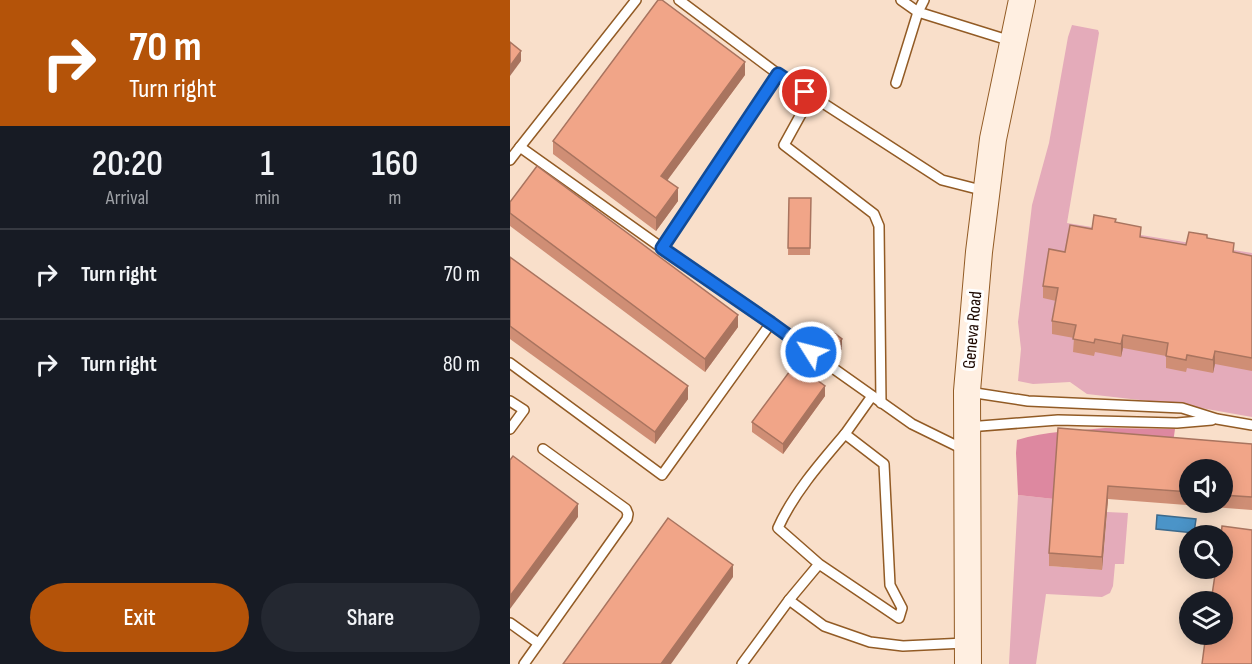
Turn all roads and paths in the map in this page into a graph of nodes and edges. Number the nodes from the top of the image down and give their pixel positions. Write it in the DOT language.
graph roads {
  1 [pos="636,0"];
  2 [pos="679,0"];
  3 [pos="901,0"];
  4 [pos="924,0"];
  5 [pos="1022,0"];
  6 [pos="918,12"];
  7 [pos="1013,41"];
  8 [pos="778,74"];
  9 [pos="896,83"];
  10 [pos="811,96"];
  11 [pos="520,147"];
  12 [pos="510,160"];
  13 [pos="987,192"];
  14 [pos="662,248"];
  15 [pos="771,323"];
  16 [pos="811,352"];
  17 [pos="510,363"];
  18 [pos="830,366"];
  19 [pos="967,391"];
  20 [pos="872,396"];
  21 [pos="510,401"];
  22 [pos="880,402"];
  23 [pos="1217,419"];
  24 [pos="1252,425"];
  25 [pos="510,429"];
  26 [pos="845,434"];
  27 [pos="966,439"];
  28 [pos="543,449"];
  29 [pos="819,564"];
  30 [pos="789,600"];
  31 [pos="510,623"];
  32 [pos="538,643"];
  33 [pos="968,654"];
  34 [pos="524,664"];
  35 [pos="742,664"];
  1 -- 11 [label="lane"];
  2 -- 8 [label="lane"];
  3 -- 6 [label="lane"];
  4 -- 6 [label="lane"];
  5 -- 7 [label="main road, Geneva Road"];
  6 -- 7 [label="lane"];
  6 -- 9 [label="lane"];
  7 -- 13 [label="main road, Geneva Road"];
  8 -- 10 [label="lane"];
  8 -- 14 [label="lane"];
  10 -- 13 [label="lane"];
  10 -- 22 [label="lane"];
  11 -- 12 [label="lane"];
  11 -- 14 [label="lane"];
  13 -- 19 [label="main road, Geneva Road"];
  14 -- 15 [label="lane"];
  15 -- 16 [label="lane"];
  15 -- 17 [label="lane"];
  18 -- 20 [label="lane"];
  19 -- 23 [label="lane"];
  19 -- 27 [label="main road, Geneva Road"];
  20 -- 22 [label="lane"];
  20 -- 26 [label="lane"];
  21 -- 25 [label="lane"];
  22 -- 27 [label="lane"];
  23 -- 24 [label="lane"];
  23 -- 27 [label="lane"];
  26 -- 29 [label="lane"];
  26 -- 29 [label="lane"];
  27 -- 33 [label="main road, Geneva Road"];
  28 -- 32 [label="lane"];
  29 -- 30 [label="lane"];
  30 -- 33 [label="lane"];
  30 -- 35 [label="lane"];
  31 -- 32 [label="lane"];
  32 -- 34 [label="lane"];
}
